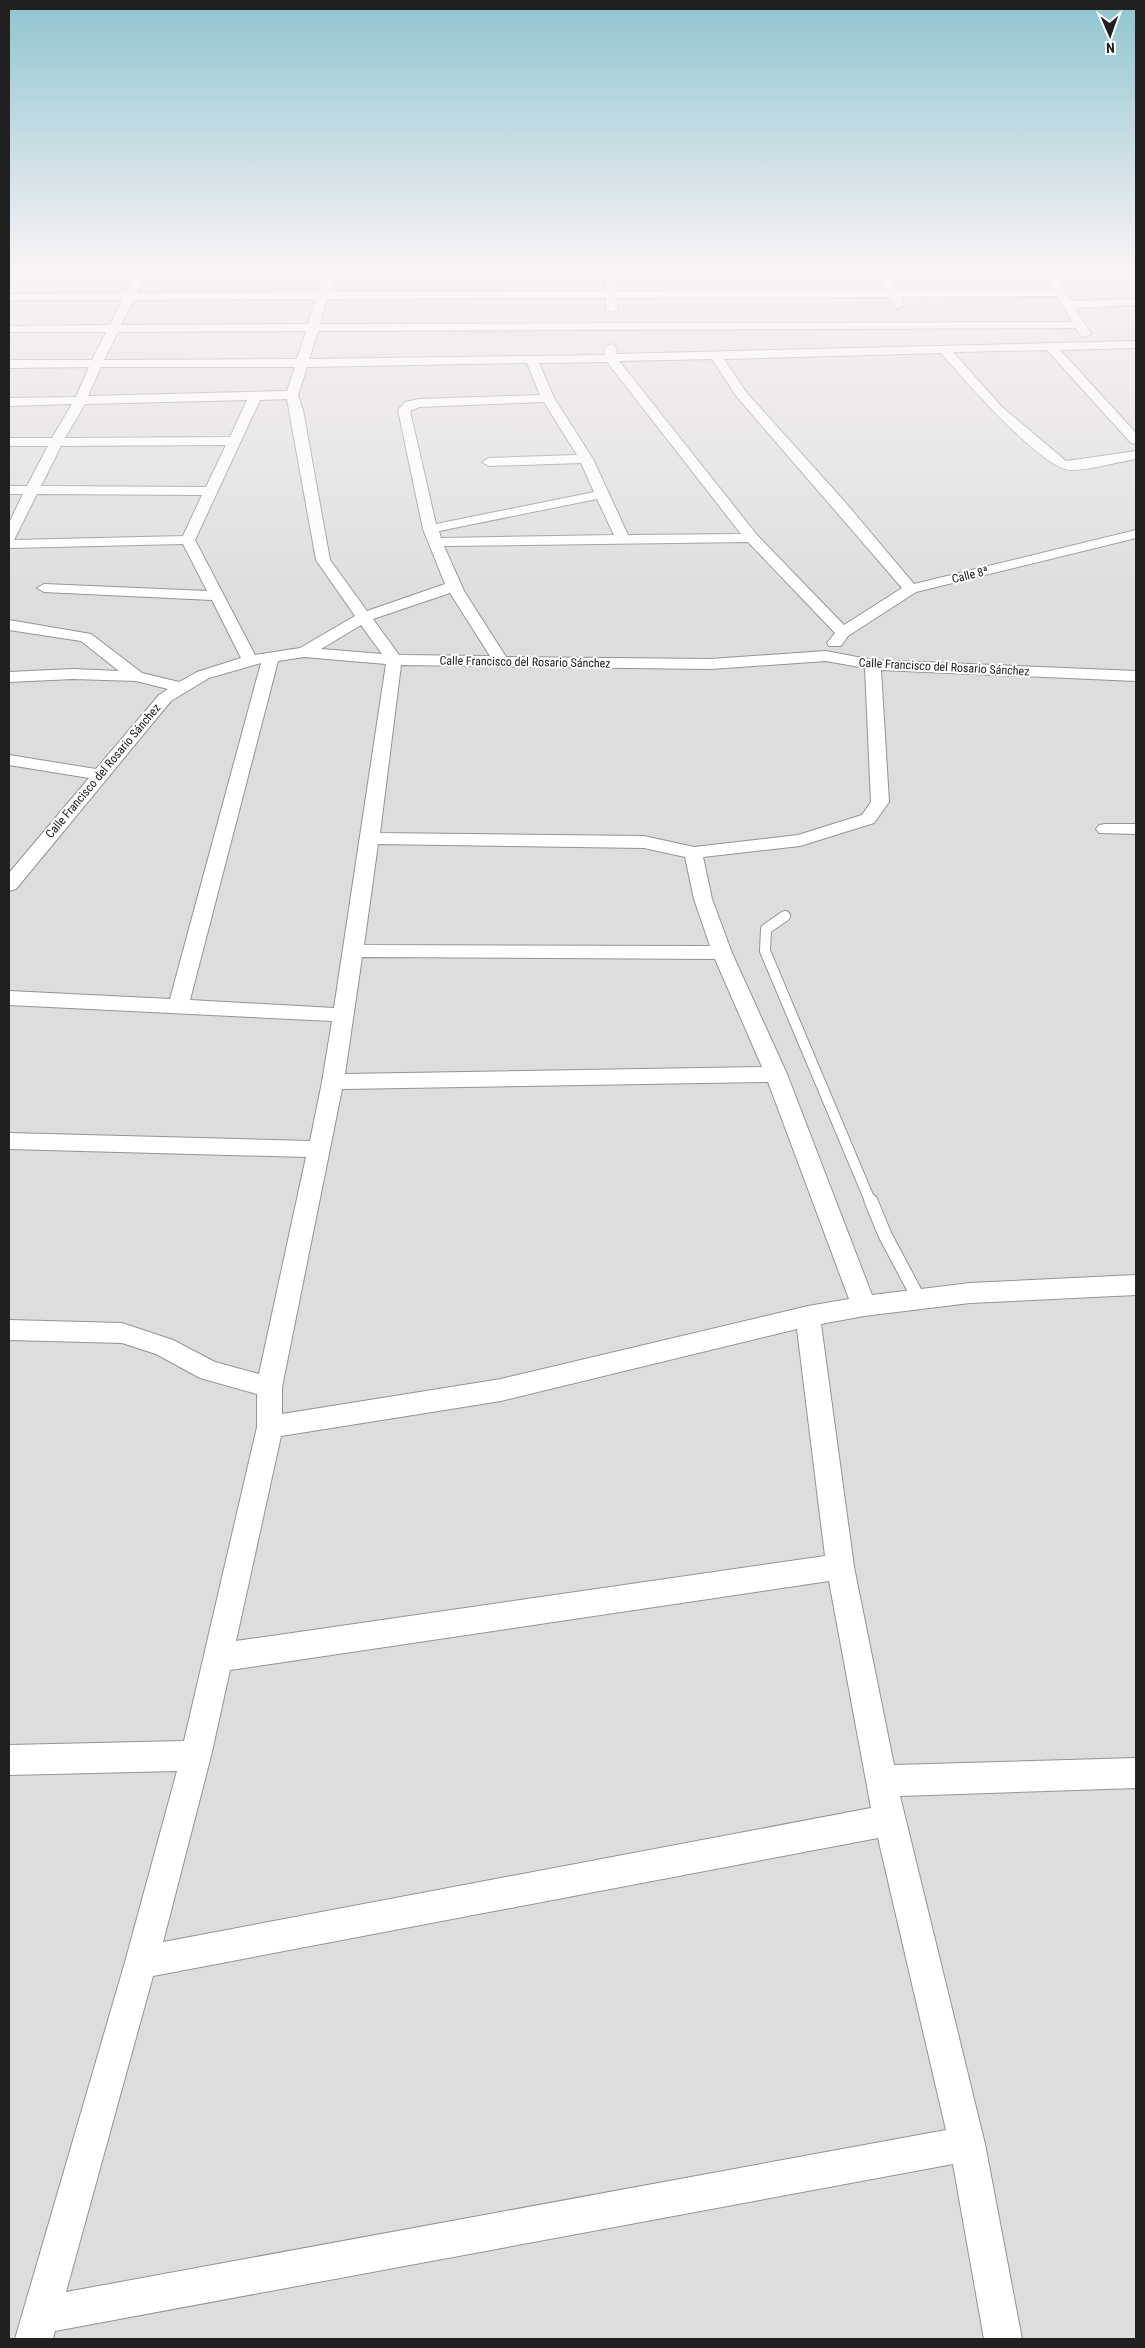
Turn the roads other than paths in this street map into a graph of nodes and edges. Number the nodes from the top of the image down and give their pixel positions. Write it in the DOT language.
graph roads {
  1 [pos="89,380"];
  2 [pos="297,380"];
  3 [pos="540,380"];
  4 [pos="627,380"];
  5 [pos="732,380"];
  6 [pos="971,380"];
  7 [pos="1081,380"];
  8 [pos="292,395"];
  9 [pos="255,397"];
  10 [pos="548,398"];
  11 [pos="80,401"];
  12 [pos="9,402"];
  13 [pos="1136,440"];
  14 [pos="233,441"];
  15 [pos="9,442"];
  16 [pos="56,442"];
  17 [pos="1136,455"];
  18 [pos="586,459"];
  19 [pos="489,462"];
  20 [pos="9,490"];
  21 [pos="33,490"];
  22 [pos="211,491"];
  23 [pos="602,494"];
  24 [pos="1136,534"];
  25 [pos="433,535"];
  26 [pos="9,537"];
  27 [pos="622,538"];
  28 [pos="752,538"];
  29 [pos="188,540"];
  30 [pos="9,544"];
  31 [pos="454,586"];
  32 [pos="44,588"];
  33 [pos="911,589"];
  34 [pos="216,596"];
  35 [pos="362,618"];
  36 [pos="9,625"];
  37 [pos="843,632"];
  38 [pos="304,652"];
  39 [pos="826,656"];
  40 [pos="271,657"];
  41 [pos="250,660"];
  42 [pos="394,660"];
  43 [pos="501,662"];
  44 [pos="873,665"];
  45 [pos="136,676"];
  46 [pos="1136,676"];
  47 [pos="9,677"];
  48 [pos="182,688"];
  49 [pos="9,760"];
  50 [pos="100,774"];
  51 [pos="1105,829"];
  52 [pos="1136,829"];
  53 [pos="370,838"];
  54 [pos="694,853"];
  55 [pos="9,885"];
  56 [pos="785,916"];
  57 [pos="353,951"];
  58 [pos="722,953"];
  59 [pos="9,998"];
  60 [pos="178,1007"];
  61 [pos="342,1015"];
  62 [pos="776,1074"];
  63 [pos="332,1082"];
  64 [pos="9,1141"];
  65 [pos="317,1149"];
  66 [pos="1136,1285"];
  67 [pos="919,1299"];
  68 [pos="864,1306"];
  69 [pos="808,1316"];
  70 [pos="9,1330"];
  71 [pos="269,1387"];
  72 [pos="270,1427"];
  73 [pos="840,1567"];
  74 [pos="217,1658"];
  75 [pos="196,1756"];
  76 [pos="9,1760"];
  77 [pos="1136,1773"];
  78 [pos="881,1781"];
  79 [pos="889,1820"];
  80 [pos="141,1962"];
  81 [pos="967,2144"];
  82 [pos="37,2327"];
  83 [pos="1003,2339"];
  1 -- 11 [label="street"];
  2 -- 8 [label="street"];
  3 -- 10 [label="street"];
  4 -- 28 [label="street"];
  5 -- 33 [label="street"];
  6 -- 17 [label="street"];
  7 -- 13 [label="street"];
  8 -- 9 [label="street"];
  8 -- 35 [label="street"];
  9 -- 11 [label="street"];
  9 -- 14 [label="street"];
  10 -- 18 [label="street"];
  10 -- 25 [label="street"];
  11 -- 12 [label="street"];
  11 -- 16 [label="street"];
  14 -- 16 [label="street"];
  14 -- 22 [label="street"];
  15 -- 16 [label="street"];
  16 -- 21 [label="street"];
  18 -- 19 [label="street"];
  18 -- 23 [label="street"];
  20 -- 21 [label="street"];
  21 -- 22 [label="street"];
  21 -- 26 [label="street"];
  22 -- 29 [label="street"];
  23 -- 25 [label="street"];
  23 -- 27 [label="street"];
  24 -- 33 [label="street, Calle 8ª"];
  25 -- 27 [label="street"];
  25 -- 31 [label="street"];
  27 -- 28 [label="street"];
  28 -- 37 [label="street"];
  29 -- 30 [label="street"];
  29 -- 34 [label="street"];
  31 -- 35 [label="street"];
  31 -- 43 [label="street"];
  32 -- 34 [label="street"];
  33 -- 37 [label="street, Calle 8ª"];
  34 -- 41 [label="street"];
  35 -- 38 [label="street"];
  35 -- 42 [label="street"];
  36 -- 45 [label="street"];
  37 -- 39 [label="street, Calle 8ª"];
  38 -- 40 [label="street, Calle Francisco del Rosario Sánchez"];
  38 -- 42 [label="street, Calle Francisco del Rosario Sánchez"];
  39 -- 43 [label="street, Calle Francisco del Rosario Sánchez"];
  39 -- 44 [label="street, Calle Francisco del Rosario Sánchez"];
  40 -- 41 [label="street, Calle Francisco del Rosario Sánchez"];
  40 -- 60 [label="street"];
  41 -- 48 [label="street, Calle Francisco del Rosario Sánchez"];
  42 -- 43 [label="street, Calle Francisco del Rosario Sánchez"];
  42 -- 53 [label="street"];
  44 -- 46 [label="street, Calle Francisco del Rosario Sánchez"];
  44 -- 54 [label="street"];
  45 -- 47 [label="street"];
  45 -- 48 [label="street"];
  48 -- 50 [label="street, Calle Francisco del Rosario Sánchez"];
  49 -- 50 [label="street"];
  50 -- 55 [label="street, Calle Francisco del Rosario Sánchez"];
  51 -- 52 [label="street"];
  53 -- 54 [label="street"];
  53 -- 57 [label="street"];
  54 -- 58 [label="street"];
  56 -- 67 [label="lane"];
  57 -- 58 [label="street"];
  57 -- 61 [label="street"];
  58 -- 62 [label="street"];
  59 -- 60 [label="street"];
  60 -- 61 [label="street"];
  61 -- 63 [label="street"];
  62 -- 63 [label="street"];
  62 -- 68 [label="street"];
  63 -- 65 [label="street"];
  64 -- 65 [label="street"];
  65 -- 71 [label="street"];
  66 -- 67 [label="street"];
  67 -- 68 [label="street"];
  68 -- 69 [label="street"];
  69 -- 72 [label="street"];
  69 -- 73 [label="street"];
  70 -- 71 [label="street"];
  71 -- 72 [label="street"];
  72 -- 74 [label="street"];
  73 -- 74 [label="street"];
  73 -- 78 [label="street"];
  74 -- 75 [label="street"];
  75 -- 76 [label="street"];
  75 -- 80 [label="street"];
  77 -- 78 [label="street"];
  78 -- 79 [label="street"];
  79 -- 80 [label="street"];
  79 -- 81 [label="street"];
  80 -- 82 [label="street"];
  81 -- 82 [label="street"];
  81 -- 83 [label="street"];
}
